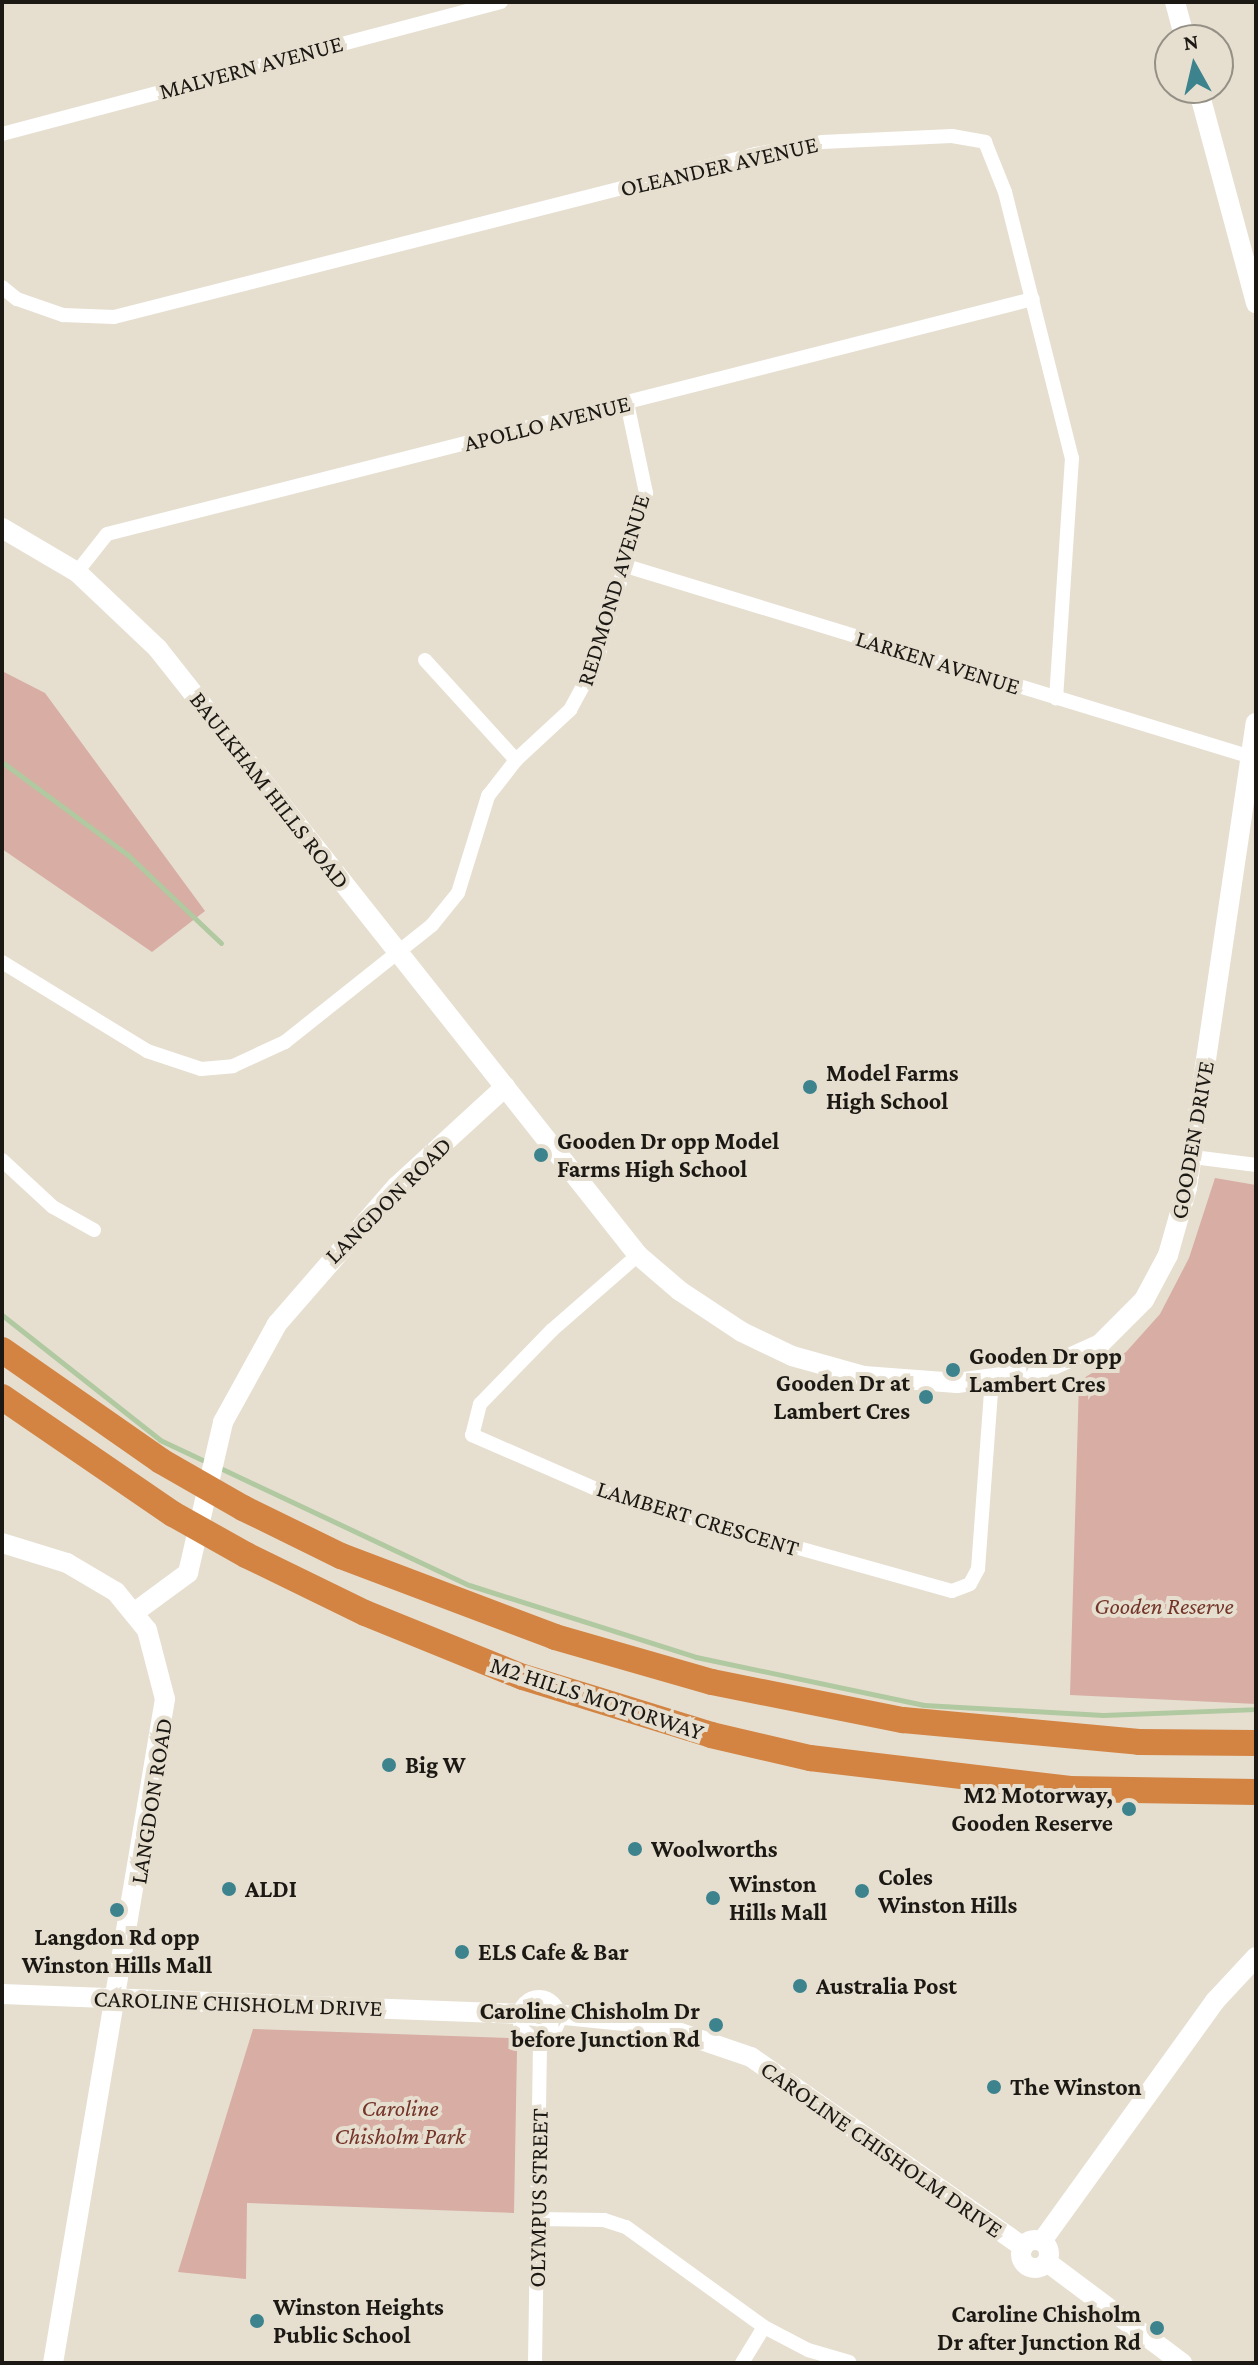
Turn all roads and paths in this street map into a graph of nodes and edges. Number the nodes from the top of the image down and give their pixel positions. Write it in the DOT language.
graph roads {
  1 [pos="501,2"];
  2 [pos="1175,2"];
  3 [pos="1181,24"];
  4 [pos="1202,104"];
  5 [pos="2,134"];
  6 [pos="2,287"];
  7 [pos="1033,299"];
  8 [pos="1256,303"];
  9 [pos="627,403"];
  10 [pos="2,528"];
  11 [pos="626,566"];
  12 [pos="77,572"];
  13 [pos="425,660"];
  14 [pos="1056,698"];
  15 [pos="1256,723"];
  16 [pos="1251,757"];
  17 [pos="516,760"];
  18 [pos="400,954"];
  19 [pos="2,962"];
  20 [pos="505,1087"];
  21 [pos="1193,1157"];
  22 [pos="2,1160"];
  23 [pos="1256,1165"];
  24 [pos="94,1230"];
  25 [pos="638,1255"];
  26 [pos="2,1350"];
  27 [pos="992,1380"];
  28 [pos="2,1397"];
  29 [pos="2,1543"];
  30 [pos="135,1612"];
  31 [pos="1256,1743"];
  32 [pos="1256,1792"];
  33 [pos="1256,1957"];
  34 [pos="2,1994"];
  35 [pos="118,1999"];
  36 [pos="522,2014"];
  37 [pos="555,2014"];
  38 [pos="540,2034"];
  39 [pos="538,2219"];
  40 [pos="1032,2244"];
  41 [pos="764,2327"];
  42 [pos="849,2362"];
  43 [pos="53,2363"];
  44 [pos="535,2363"];
  45 [pos="742,2363"];
  46 [pos="1182,2363"];
  1 -- 5 [label="street, MALVERN AVENUE"];
  2 -- 3 [label="street"];
  4 -- 8 [label="street"];
  6 -- 7 [label="street, OLEANDER AVENUE"];
  7 -- 9 [label="street, APOLLO AVENUE"];
  7 -- 14 [label="street, OLEANDER AVENUE"];
  9 -- 11 [label="street, REDMOND AVENUE"];
  9 -- 12 [label="street, APOLLO AVENUE"];
  10 -- 12 [label="street, BAULKHAM HILLS ROAD"];
  11 -- 14 [label="street, LARKEN AVENUE"];
  11 -- 17 [label="street, REDMOND AVENUE"];
  12 -- 18 [label="street, BAULKHAM HILLS ROAD"];
  13 -- 17 [label="street"];
  14 -- 16 [label="street, LARKEN AVENUE"];
  15 -- 16 [label="street, GOODEN DRIVE"];
  16 -- 21 [label="street, GOODEN DRIVE"];
  17 -- 18 [label="street, REDMOND AVENUE"];
  18 -- 19 [label="street, REDMOND AVENUE"];
  18 -- 20 [label="street, BAULKHAM HILLS ROAD"];
  20 -- 25 [label="street, GOODEN DRIVE"];
  20 -- 30 [label="street, LANGDON ROAD"];
  21 -- 23 [label="street"];
  21 -- 27 [label="street, GOODEN DRIVE"];
  22 -- 24 [label="street"];
  25 -- 27 [label="street, GOODEN DRIVE"];
  25 -- 27 [label="street, LAMBERT CRESCENT"];
  26 -- 31 [label="highway, M2 HILLS MOTORWAY"];
  28 -- 32 [label="highway, M2 HILLS MOTORWAY"];
  29 -- 30 [label="street"];
  30 -- 35 [label="street, LANGDON ROAD"];
  33 -- 40 [label="street"];
  34 -- 35 [label="street, CAROLINE CHISHOLM DRIVE"];
  35 -- 36 [label="street, CAROLINE CHISHOLM DRIVE"];
  35 -- 43 [label="street, LANGDON ROAD"];
  36 -- 37 [label="street"];
  36 -- 38 [label="street"];
  37 -- 38 [label="street"];
  37 -- 40 [label="street, CAROLINE CHISHOLM DRIVE"];
  38 -- 39 [label="street, OLYMPUS STREET"];
  39 -- 41 [label="street"];
  39 -- 44 [label="street, OLYMPUS STREET"];
  40 -- 46 [label="street"];
  41 -- 42 [label="street"];
  41 -- 45 [label="street"];
}
